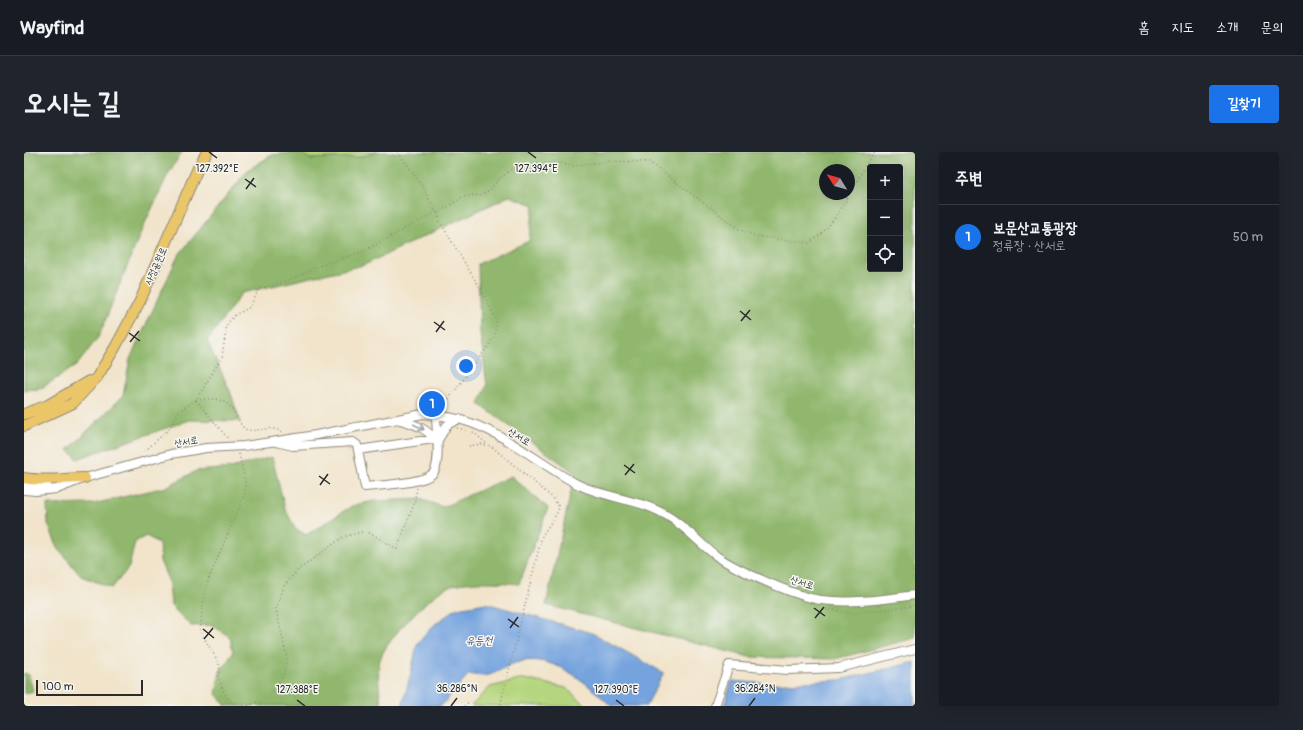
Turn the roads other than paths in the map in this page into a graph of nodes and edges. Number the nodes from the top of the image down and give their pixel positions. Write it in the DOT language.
graph roads {
  1 [pos="207,152"];
  2 [pos="96,377"];
  3 [pos="73,402"];
  4 [pos="24,414"];
  5 [pos="436,415"];
  6 [pos="459,419"];
  7 [pos="24,420"];
  8 [pos="398,420"];
  9 [pos="24,426"];
  10 [pos="24,433"];
  11 [pos="436,440"];
  12 [pos="272,441"];
  13 [pos="358,450"];
  14 [pos="24,478"];
  15 [pos="85,478"];
  16 [pos="24,484"];
  17 [pos="24,490"];
  18 [pos="915,595"];
  19 [pos="915,649"];
  20 [pos="715,706"];
  1 -- 2 [label="main road, 사정공원로"];
  2 -- 3 [label="main road, 사정공원로"];
  2 -- 4 [label="main road"];
  2 -- 7 [label="main road, 사정공원로"];
  3 -- 9 [label="main road, 사정공원로"];
  3 -- 10 [label="main road"];
  5 -- 6 [label="street, 산서로"];
  5 -- 8 [label="street, 산서로"];
  5 -- 11 [label="street"];
  6 -- 11 [label="street"];
  6 -- 18 [label="street, 산서로"];
  8 -- 11 [label="street, one-way"];
  8 -- 12 [label="street, 산서로"];
  11 -- 13 [label="street"];
  11 -- 13 [label="street"];
  12 -- 13 [label="street"];
  12 -- 15 [label="street, 산서로"];
  14 -- 15 [label="main road"];
  15 -- 16 [label="street, 산서로"];
  15 -- 17 [label="street, 산서로"];
  19 -- 20 [label="street"];
}
